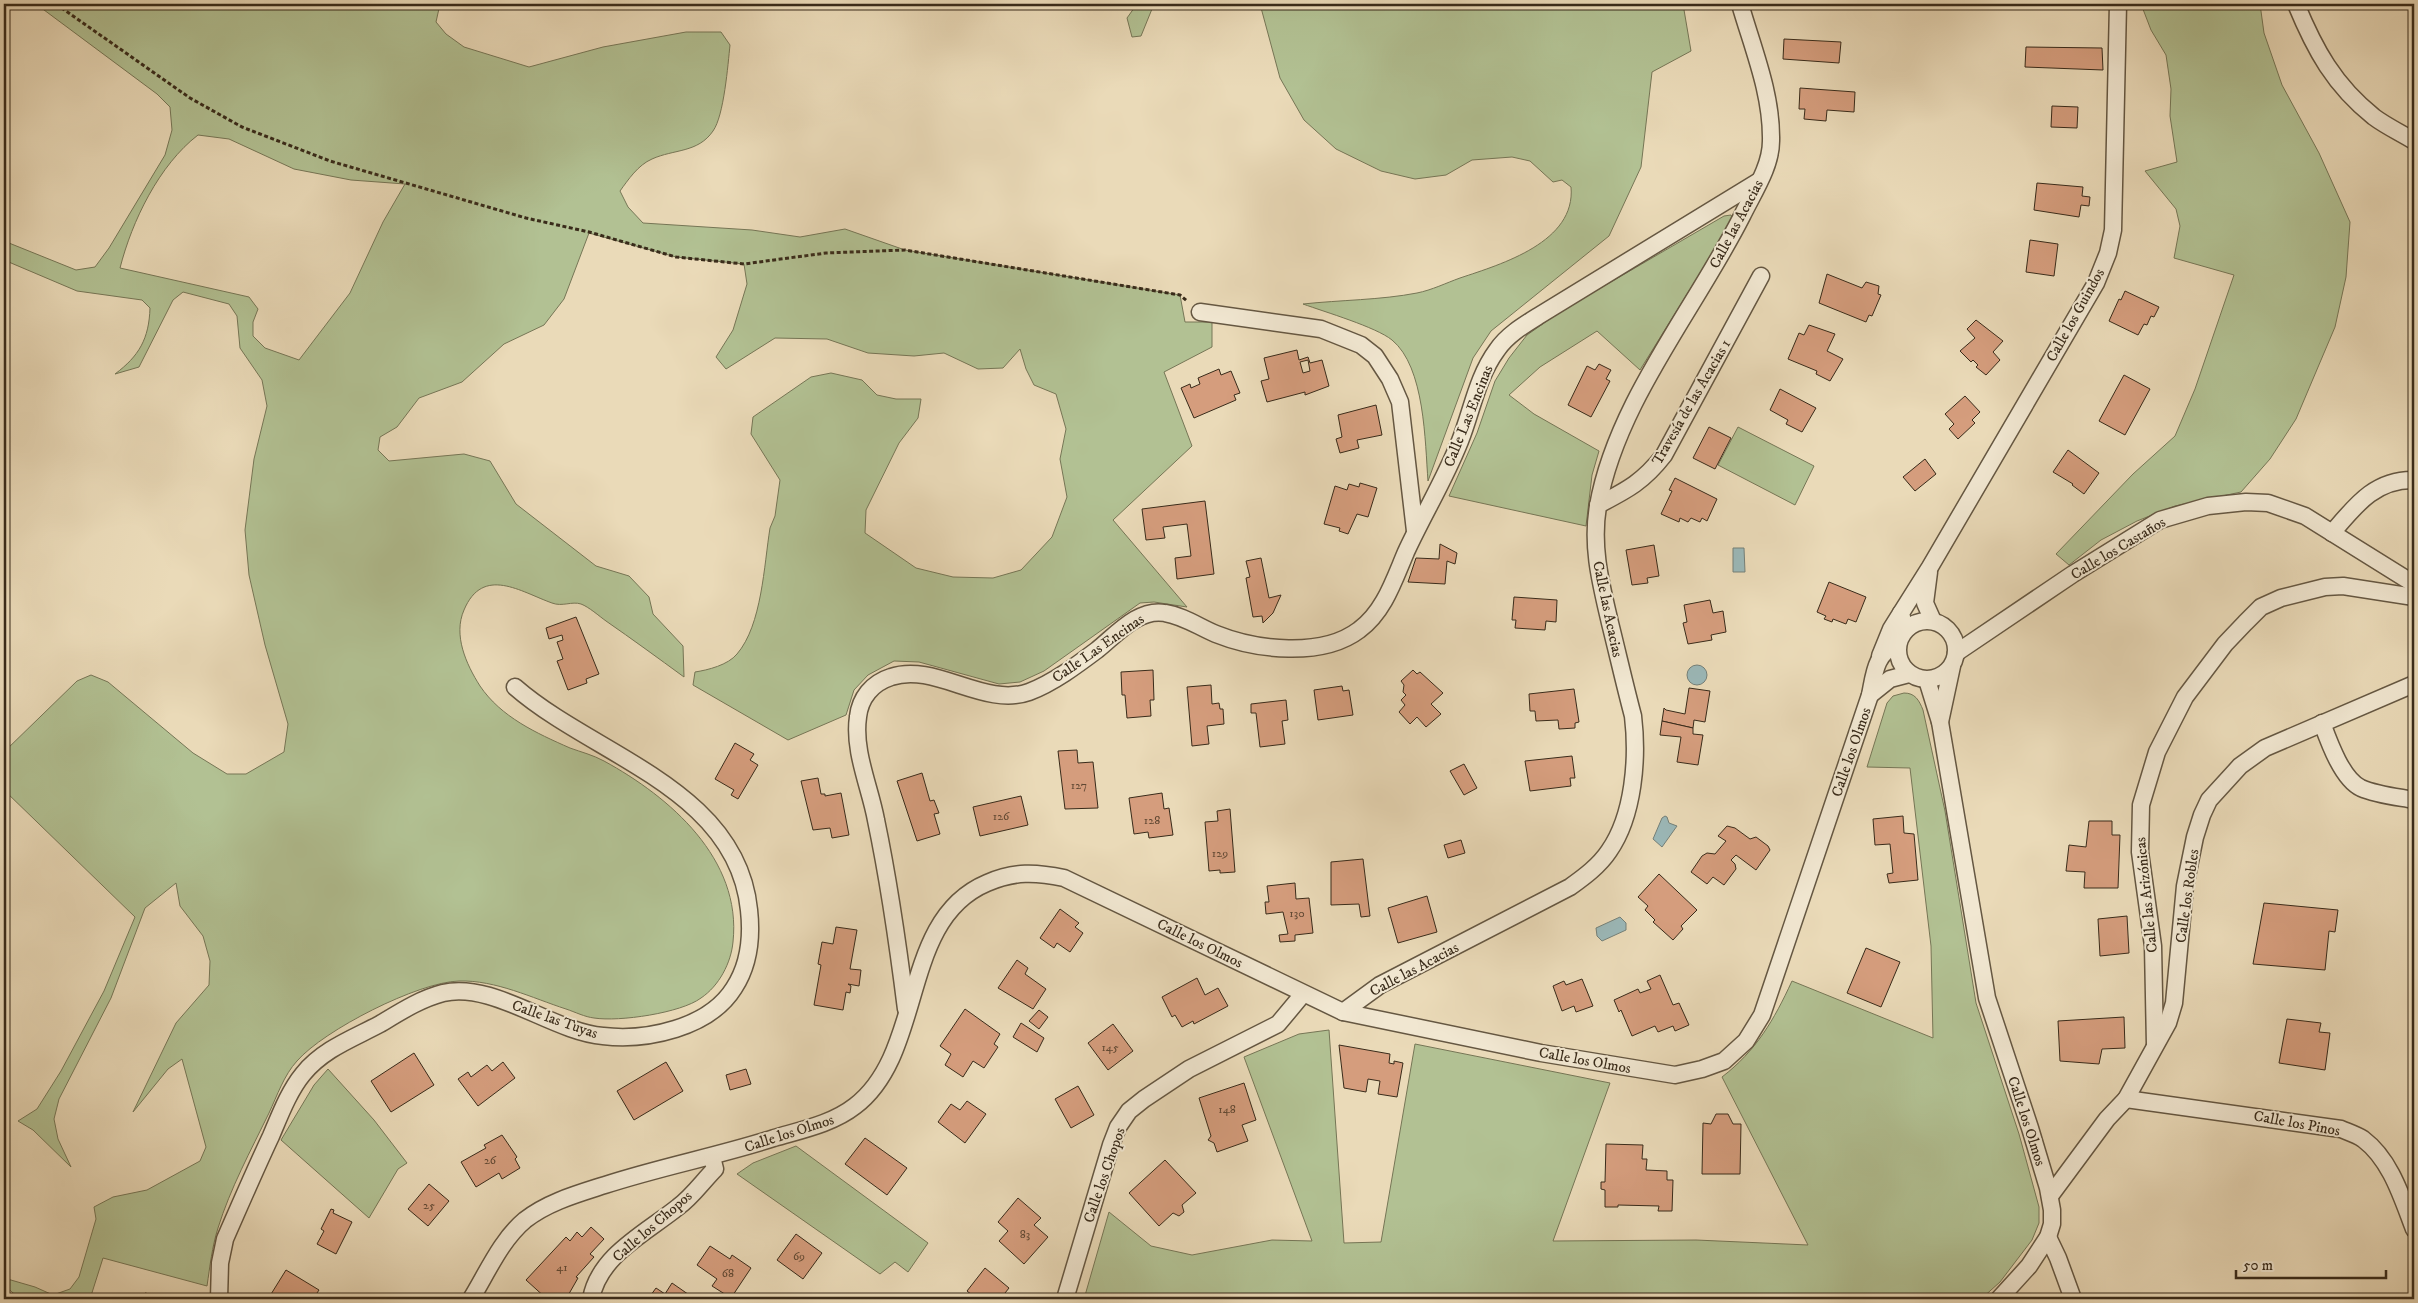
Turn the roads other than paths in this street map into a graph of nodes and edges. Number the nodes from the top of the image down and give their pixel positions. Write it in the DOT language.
graph roads {
  1 [pos="1740,4"];
  2 [pos="2118,4"];
  3 [pos="2296,4"];
  4 [pos="2414,140"];
  5 [pos="1759,181"];
  6 [pos="1761,276"];
  7 [pos="1200,312"];
  8 [pos="2414,480"];
  9 [pos="1598,505"];
  10 [pos="1415,531"];
  11 [pos="2332,533"];
  12 [pos="1930,567"];
  13 [pos="2414,584"];
  14 [pos="2414,597"];
  15 [pos="1900,613"];
  16 [pos="1933,621"];
  17 [pos="1998,623"];
  18 [pos="1952,634"];
  19 [pos="1902,636"];
  20 [pos="1880,656"];
  21 [pos="1954,660"];
  22 [pos="1910,674"];
  23 [pos="1927,680"];
  24 [pos="2414,684"];
  25 [pos="515,687"];
  26 [pos="1870,695"];
  27 [pos="1940,722"];
  28 [pos="2322,723"];
  29 [pos="2414,800"];
  30 [pos="1303,994"];
  31 [pos="1343,1012"];
  32 [pos="906,1013"];
  33 [pos="2155,1047"];
  34 [pos="2126,1099"];
  35 [pos="712,1157"];
  36 [pos="2050,1196"];
  37 [pos="2414,1229"];
  38 [pos="2048,1237"];
  39 [pos="219,1299"];
  40 [pos="471,1299"];
  41 [pos="590,1299"];
  42 [pos="1065,1299"];
  43 [pos="1999,1299"];
  44 [pos="2073,1299"];
  1 -- 5 [label="street, Calle las Acacias"];
  2 -- 12 [label="street, Calle los Guindos"];
  3 -- 4 [label="street"];
  5 -- 9 [label="street, Calle las Acacias"];
  5 -- 10 [label="street, Calle Las Encinas"];
  6 -- 9 [label="street, Travesía de las Acacias 1"];
  7 -- 10 [label="street"];
  8 -- 11 [label="street"];
  9 -- 31 [label="street, Calle las Acacias"];
  10 -- 32 [label="street, Calle Las Encinas"];
  11 -- 13 [label="street, Calle los Castaños"];
  11 -- 17 [label="street, Calle los Castaños"];
  12 -- 15 [label="street, Calle los Guindos"];
  12 -- 16 [label="street, Calle los Guindos"];
  14 -- 33 [label="street, Calle las Arizónicas"];
  15 -- 19 [label="street"];
  15 -- 20 [label="street, Calle los Olmos"];
  16 -- 18 [label="street"];
  16 -- 19 [label="street"];
  17 -- 18 [label="street, Calle los Castaños"];
  17 -- 21 [label="street, Calle los Castaños"];
  18 -- 21 [label="street"];
  19 -- 20 [label="street"];
  19 -- 22 [label="street"];
  20 -- 26 [label="street, Calle los Olmos"];
  21 -- 23 [label="street"];
  21 -- 27 [label="street, Calle los Olmos"];
  22 -- 23 [label="street"];
  22 -- 26 [label="street, Calle los Olmos"];
  23 -- 27 [label="street, Calle los Olmos"];
  24 -- 28 [label="street, Calle los Robles"];
  25 -- 39 [label="street, Calle las Tuyas"];
  26 -- 31 [label="street, Calle los Olmos"];
  27 -- 36 [label="street, Calle los Olmos"];
  28 -- 29 [label="street"];
  28 -- 33 [label="street, Calle los Robles"];
  30 -- 31 [label="street, Calle los Olmos"];
  30 -- 32 [label="street, Calle los Olmos"];
  30 -- 42 [label="street, Calle los Chopos"];
  32 -- 35 [label="street, Calle los Olmos"];
  33 -- 34 [label="street, Calle los Robles"];
  34 -- 36 [label="street, Calle los Robles"];
  34 -- 37 [label="street, Calle los Pinos"];
  35 -- 40 [label="street, Calle los Olmos"];
  35 -- 41 [label="street, Calle los Chopos"];
  36 -- 38 [label="street, Calle los Olmos"];
  38 -- 43 [label="street"];
  38 -- 44 [label="street"];
}
